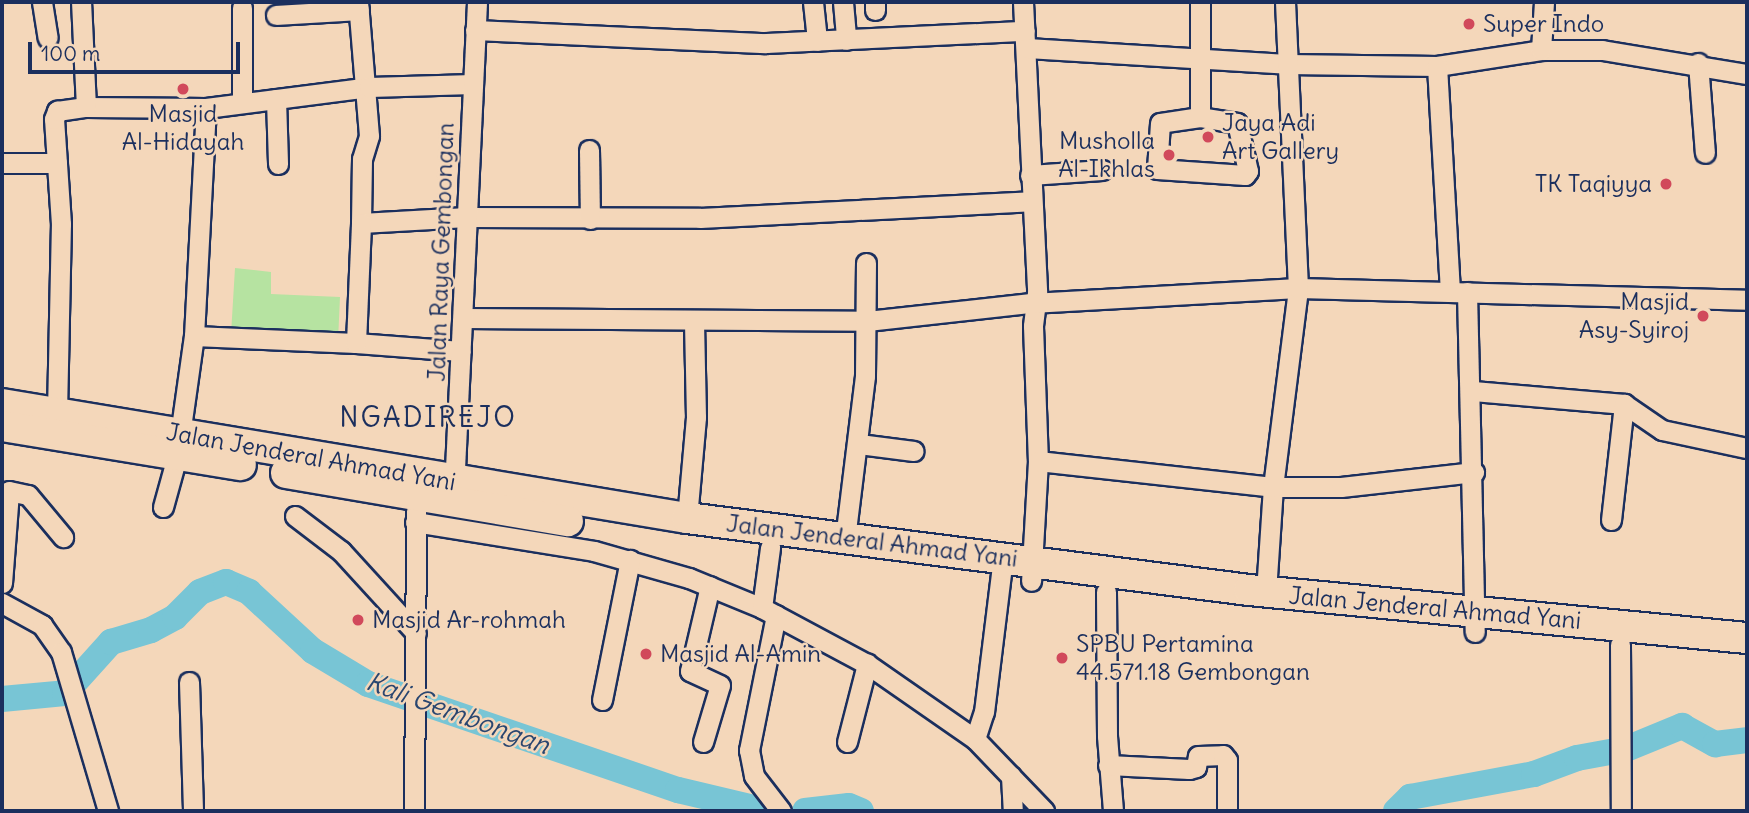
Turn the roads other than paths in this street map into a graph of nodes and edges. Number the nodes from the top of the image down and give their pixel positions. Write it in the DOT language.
graph roads {
  1 [pos="42,2"];
  2 [pos="81,2"];
  3 [pos="477,2"];
  4 [pos="813,2"];
  5 [pos="844,2"];
  6 [pos="1023,2"];
  7 [pos="1200,2"];
  8 [pos="1285,2"];
  9 [pos="1544,2"];
  10 [pos="359,6"];
  11 [pos="242,8"];
  12 [pos="276,15"];
  13 [pos="475,30"];
  14 [pos="48,38"];
  15 [pos="1026,39"];
  16 [pos="846,40"];
  17 [pos="817,41"];
  18 [pos="1541,50"];
  19 [pos="1199,56"];
  20 [pos="1287,64"];
  21 [pos="1698,64"];
  22 [pos="1437,66"];
  23 [pos="1747,74"];
  24 [pos="473,84"];
  25 [pos="369,87"];
  26 [pos="276,99"];
  27 [pos="242,103"];
  28 [pos="86,107"];
  29 [pos="206,108"];
  30 [pos="1200,117"];
  31 [pos="589,150"];
  32 [pos="1705,153"];
  33 [pos="2,163"];
  34 [pos="57,163"];
  35 [pos="278,164"];
  36 [pos="1102,170"];
  37 [pos="1030,175"];
  38 [pos="1031,201"];
  39 [pos="467,217"];
  40 [pos="590,219"];
  41 [pos="361,223"];
  42 [pos="866,263"];
  43 [pos="1298,288"];
  44 [pos="1459,292"];
  45 [pos="1747,300"];
  46 [pos="1036,303"];
  47 [pos="463,318"];
  48 [pos="694,321"];
  49 [pos="867,321"];
  50 [pos="194,336"];
  51 [pos="356,343"];
  52 [pos="461,351"];
  53 [pos="1473,391"];
  54 [pos="2,404"];
  55 [pos="1624,404"];
  56 [pos="57,413"];
  57 [pos="2,426"];
  58 [pos="859,444"];
  59 [pos="178,445"];
  60 [pos="1747,448"];
  61 [pos="914,451"];
  62 [pos="1038,461"];
  63 [pos="1474,471"];
  64 [pos="1273,487"];
  65 [pos="453,493"];
  66 [pos="417,498"];
  67 [pos="163,507"];
  68 [pos="295,516"];
  69 [pos="687,518"];
  70 [pos="1611,520"];
  71 [pos="63,537"];
  72 [pos="845,539"];
  73 [pos="770,548"];
  74 [pos="630,560"];
  75 [pos="1001,568"];
  76 [pos="1032,571"];
  77 [pos="2,583"];
  78 [pos="710,586"];
  79 [pos="1106,592"];
  80 [pos="1266,592"];
  81 [pos="2,603"];
  82 [pos="769,611"];
  83 [pos="1476,622"];
  84 [pos="415,633"];
  85 [pos="1747,638"];
  86 [pos="1620,645"];
  87 [pos="1747,657"];
  88 [pos="867,664"];
  89 [pos="189,682"];
  90 [pos="602,701"];
  91 [pos="975,739"];
  92 [pos="703,742"];
  93 [pos="847,742"];
  94 [pos="1108,765"];
  95 [pos="1011,776"];
  96 [pos="780,809"];
  97 [pos="108,811"];
  98 [pos="193,811"];
  99 [pos="414,811"];
  100 [pos="1013,811"];
  101 [pos="1044,811"];
  102 [pos="1113,811"];
  103 [pos="1227,811"];
  104 [pos="1621,811"];
  1 -- 14 [label="street"];
  2 -- 28 [label="street"];
  3 -- 13 [label="street, Jalan Raya Gembongan"];
  4 -- 17 [label="street"];
  5 -- 16 [label="street"];
  6 -- 15 [label="street"];
  7 -- 19 [label="street"];
  8 -- 20 [label="street"];
  9 -- 18 [label="street"];
  10 -- 12 [label="street"];
  10 -- 25 [label="street"];
  11 -- 27 [label="street"];
  13 -- 17 [label="street"];
  13 -- 24 [label="street, Jalan Raya Gembongan"];
  15 -- 16 [label="street"];
  15 -- 19 [label="street"];
  15 -- 37 [label="street"];
  16 -- 17 [label="street"];
  18 -- 21 [label="street"];
  18 -- 22 [label="street"];
  19 -- 20 [label="street"];
  19 -- 30 [label="street"];
  20 -- 22 [label="street"];
  20 -- 43 [label="street"];
  21 -- 23 [label="street"];
  21 -- 32 [label="street"];
  22 -- 44 [label="street"];
  24 -- 25 [label="street"];
  24 -- 39 [label="street, Jalan Raya Gembongan"];
  25 -- 26 [label="street"];
  25 -- 41 [label="street"];
  26 -- 27 [label="street"];
  26 -- 35 [label="street"];
  27 -- 29 [label="street"];
  28 -- 29 [label="street"];
  28 -- 34 [label="street"];
  29 -- 50 [label="street"];
  30 -- 30 [label="street"];
  31 -- 40 [label="street"];
  33 -- 34 [label="street"];
  34 -- 56 [label="street"];
  36 -- 37 [label="street"];
  37 -- 38 [label="street"];
  38 -- 40 [label="street"];
  38 -- 46 [label="street"];
  39 -- 40 [label="street"];
  39 -- 41 [label="street"];
  39 -- 47 [label="street, Jalan Raya Gembongan"];
  41 -- 51 [label="street"];
  42 -- 49 [label="street"];
  43 -- 44 [label="street"];
  43 -- 46 [label="street"];
  43 -- 64 [label="street"];
  44 -- 45 [label="street"];
  44 -- 53 [label="street"];
  46 -- 49 [label="street"];
  46 -- 62 [label="street"];
  47 -- 48 [label="street"];
  47 -- 52 [label="street, Jalan Raya Gembongan"];
  48 -- 49 [label="street"];
  48 -- 69 [label="street"];
  49 -- 58 [label="street"];
  50 -- 51 [label="street"];
  50 -- 59 [label="street"];
  51 -- 52 [label="street"];
  52 -- 65 [label="street, Jalan Raya Gembongan"];
  53 -- 55 [label="street"];
  53 -- 63 [label="street"];
  54 -- 56 [label="highway, Jalan Jenderal Ahmad Yani"];
  55 -- 60 [label="street"];
  55 -- 70 [label="street"];
  56 -- 59 [label="highway, Jalan Jenderal Ahmad Yani"];
  57 -- 59 [label="highway, Jalan Jenderal Ahmad Yani"];
  58 -- 61 [label="street"];
  58 -- 72 [label="street"];
  59 -- 66 [label="highway, Jalan Jenderal Ahmad Yani"];
  59 -- 67 [label="street"];
  62 -- 64 [label="street"];
  62 -- 76 [label="street"];
  63 -- 64 [label="street"];
  63 -- 83 [label="street"];
  64 -- 80 [label="street"];
  65 -- 66 [label="highway, Jalan Jenderal Ahmad Yani"];
  65 -- 69 [label="highway, Jalan Jenderal Ahmad Yani"];
  65 -- 73 [label="highway, Jalan Jenderal Ahmad Yani"];
  66 -- 74 [label="street"];
  66 -- 84 [label="street"];
  68 -- 84 [label="street"];
  69 -- 72 [label="highway, Jalan Jenderal Ahmad Yani"];
  71 -- 77 [label="street"];
  72 -- 75 [label="highway, Jalan Jenderal Ahmad Yani"];
  73 -- 75 [label="highway, Jalan Jenderal Ahmad Yani"];
  73 -- 82 [label="street"];
  74 -- 78 [label="street"];
  74 -- 90 [label="street"];
  75 -- 76 [label="highway, Jalan Jenderal Ahmad Yani"];
  75 -- 91 [label="street"];
  76 -- 79 [label="highway, Jalan Jenderal Ahmad Yani"];
  76 -- 80 [label="highway, Jalan Jenderal Ahmad Yani"];
  78 -- 82 [label="street"];
  78 -- 92 [label="street"];
  79 -- 83 [label="highway, Jalan Jenderal Ahmad Yani"];
  79 -- 94 [label="street"];
  80 -- 83 [label="highway, Jalan Jenderal Ahmad Yani"];
  81 -- 97 [label="street"];
  82 -- 88 [label="street"];
  82 -- 96 [label="street"];
  83 -- 85 [label="highway, Jalan Jenderal Ahmad Yani"];
  83 -- 86 [label="highway, Jalan Jenderal Ahmad Yani"];
  84 -- 99 [label="street"];
  86 -- 87 [label="highway, Jalan Jenderal Ahmad Yani"];
  86 -- 104 [label="street"];
  88 -- 91 [label="street"];
  88 -- 93 [label="street"];
  89 -- 98 [label="street"];
  91 -- 95 [label="street"];
  94 -- 102 [label="street"];
  94 -- 103 [label="street"];
  95 -- 100 [label="street"];
  95 -- 101 [label="street"];
}
